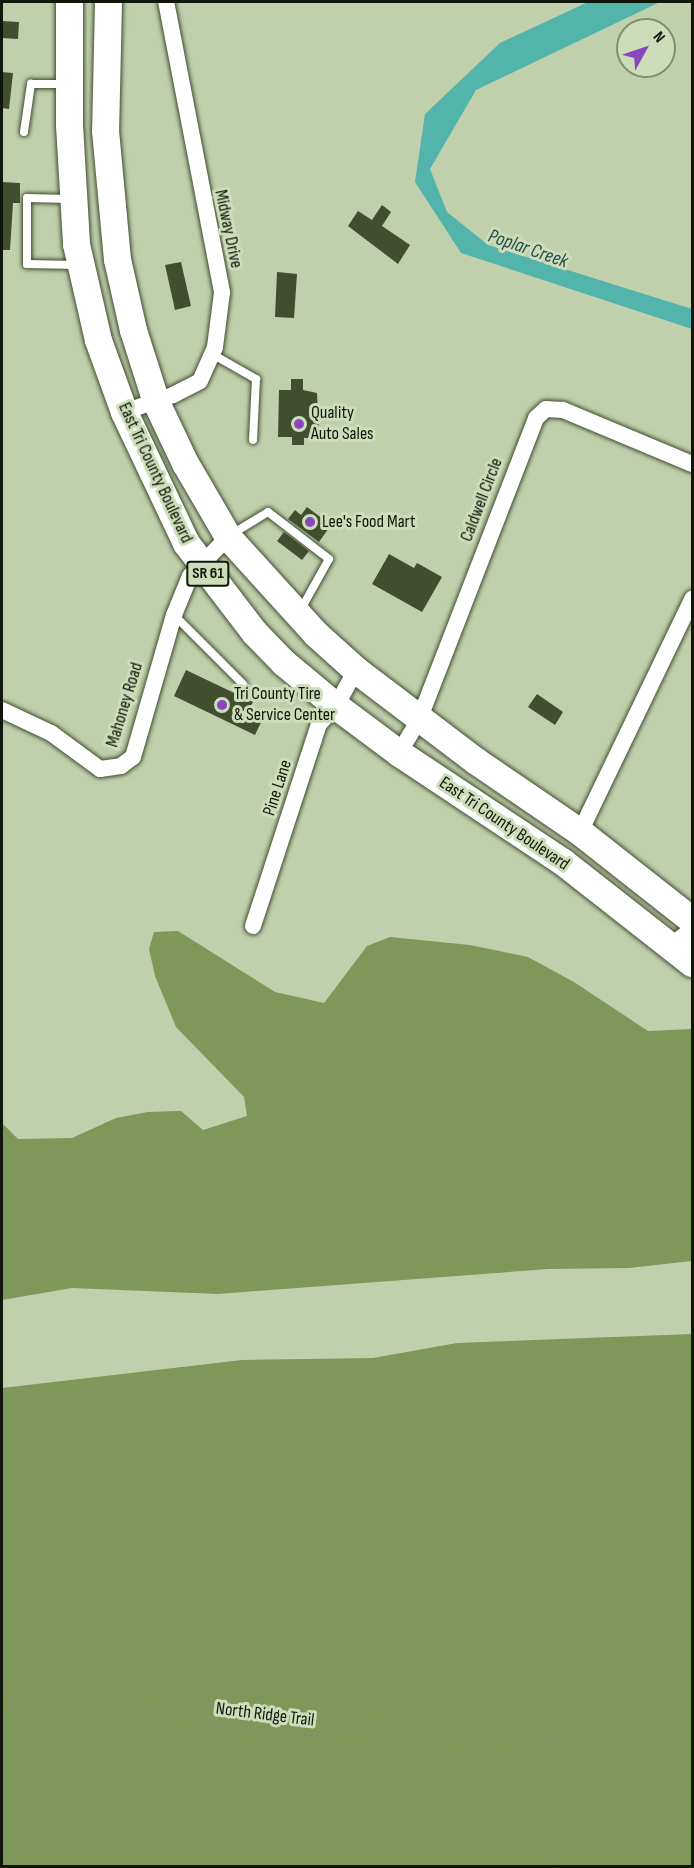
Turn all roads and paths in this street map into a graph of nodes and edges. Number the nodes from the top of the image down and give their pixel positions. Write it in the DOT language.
graph roads {
  1 [pos="69,2"];
  2 [pos="108,2"];
  3 [pos="166,2"];
  4 [pos="69,84"];
  5 [pos="24,132"];
  6 [pos="73,199"];
  7 [pos="81,265"];
  8 [pos="212,354"];
  9 [pos="156,402"];
  10 [pos="124,412"];
  11 [pos="253,440"];
  12 [pos="693,464"];
  13 [pos="228,537"];
  14 [pos="201,566"];
  15 [pos="693,598"];
  16 [pos="298,614"];
  17 [pos="174,615"];
  18 [pos="356,670"];
  19 [pos="243,684"];
  20 [pos="336,706"];
  21 [pos="2,710"];
  22 [pos="419,720"];
  23 [pos="399,753"];
  24 [pos="580,832"];
  25 [pos="693,920"];
  26 [pos="253,926"];
  27 [pos="686,948"];
  28 [pos="2,1692"];
  29 [pos="555,1866"];
  1 -- 4 [label="highway, East Tri County Boulevard / SR 61"];
  2 -- 9 [label="highway, East Tri County Boulevard / SR 61"];
  3 -- 8 [label="street, Midway Drive"];
  4 -- 5 [label="lane"];
  4 -- 6 [label="highway, East Tri County Boulevard / SR 61"];
  6 -- 7 [label="highway, East Tri County Boulevard / SR 61"];
  6 -- 7 [label="lane"];
  7 -- 10 [label="highway, East Tri County Boulevard / SR 61"];
  8 -- 9 [label="street, Midway Drive"];
  8 -- 11 [label="lane"];
  9 -- 10 [label="street, Midway Drive"];
  9 -- 13 [label="highway, East Tri County Boulevard / SR 61"];
  10 -- 14 [label="highway, East Tri County Boulevard / SR 61"];
  12 -- 22 [label="street, Caldwell Circle"];
  13 -- 14 [label="street, Mahoney Road"];
  13 -- 16 [label="highway, East Tri County Boulevard / SR 61"];
  13 -- 16 [label="lane"];
  14 -- 17 [label="street, Mahoney Road"];
  14 -- 20 [label="highway, East Tri County Boulevard / SR 61"];
  15 -- 24 [label="street"];
  16 -- 18 [label="highway, East Tri County Boulevard / SR 61"];
  17 -- 19 [label="lane"];
  17 -- 21 [label="street, Mahoney Road"];
  18 -- 20 [label="street, Pine Lane"];
  18 -- 22 [label="highway, East Tri County Boulevard / SR 61"];
  20 -- 23 [label="highway, East Tri County Boulevard / SR 61"];
  20 -- 26 [label="street, Pine Lane"];
  22 -- 23 [label="street, Caldwell Circle"];
  22 -- 24 [label="highway, East Tri County Boulevard / SR 61"];
  23 -- 27 [label="highway, East Tri County Boulevard / SR 61"];
  24 -- 25 [label="highway, East Tri County Boulevard / SR 61"];
  28 -- 29 [label="path, North Ridge Trail"];
}
